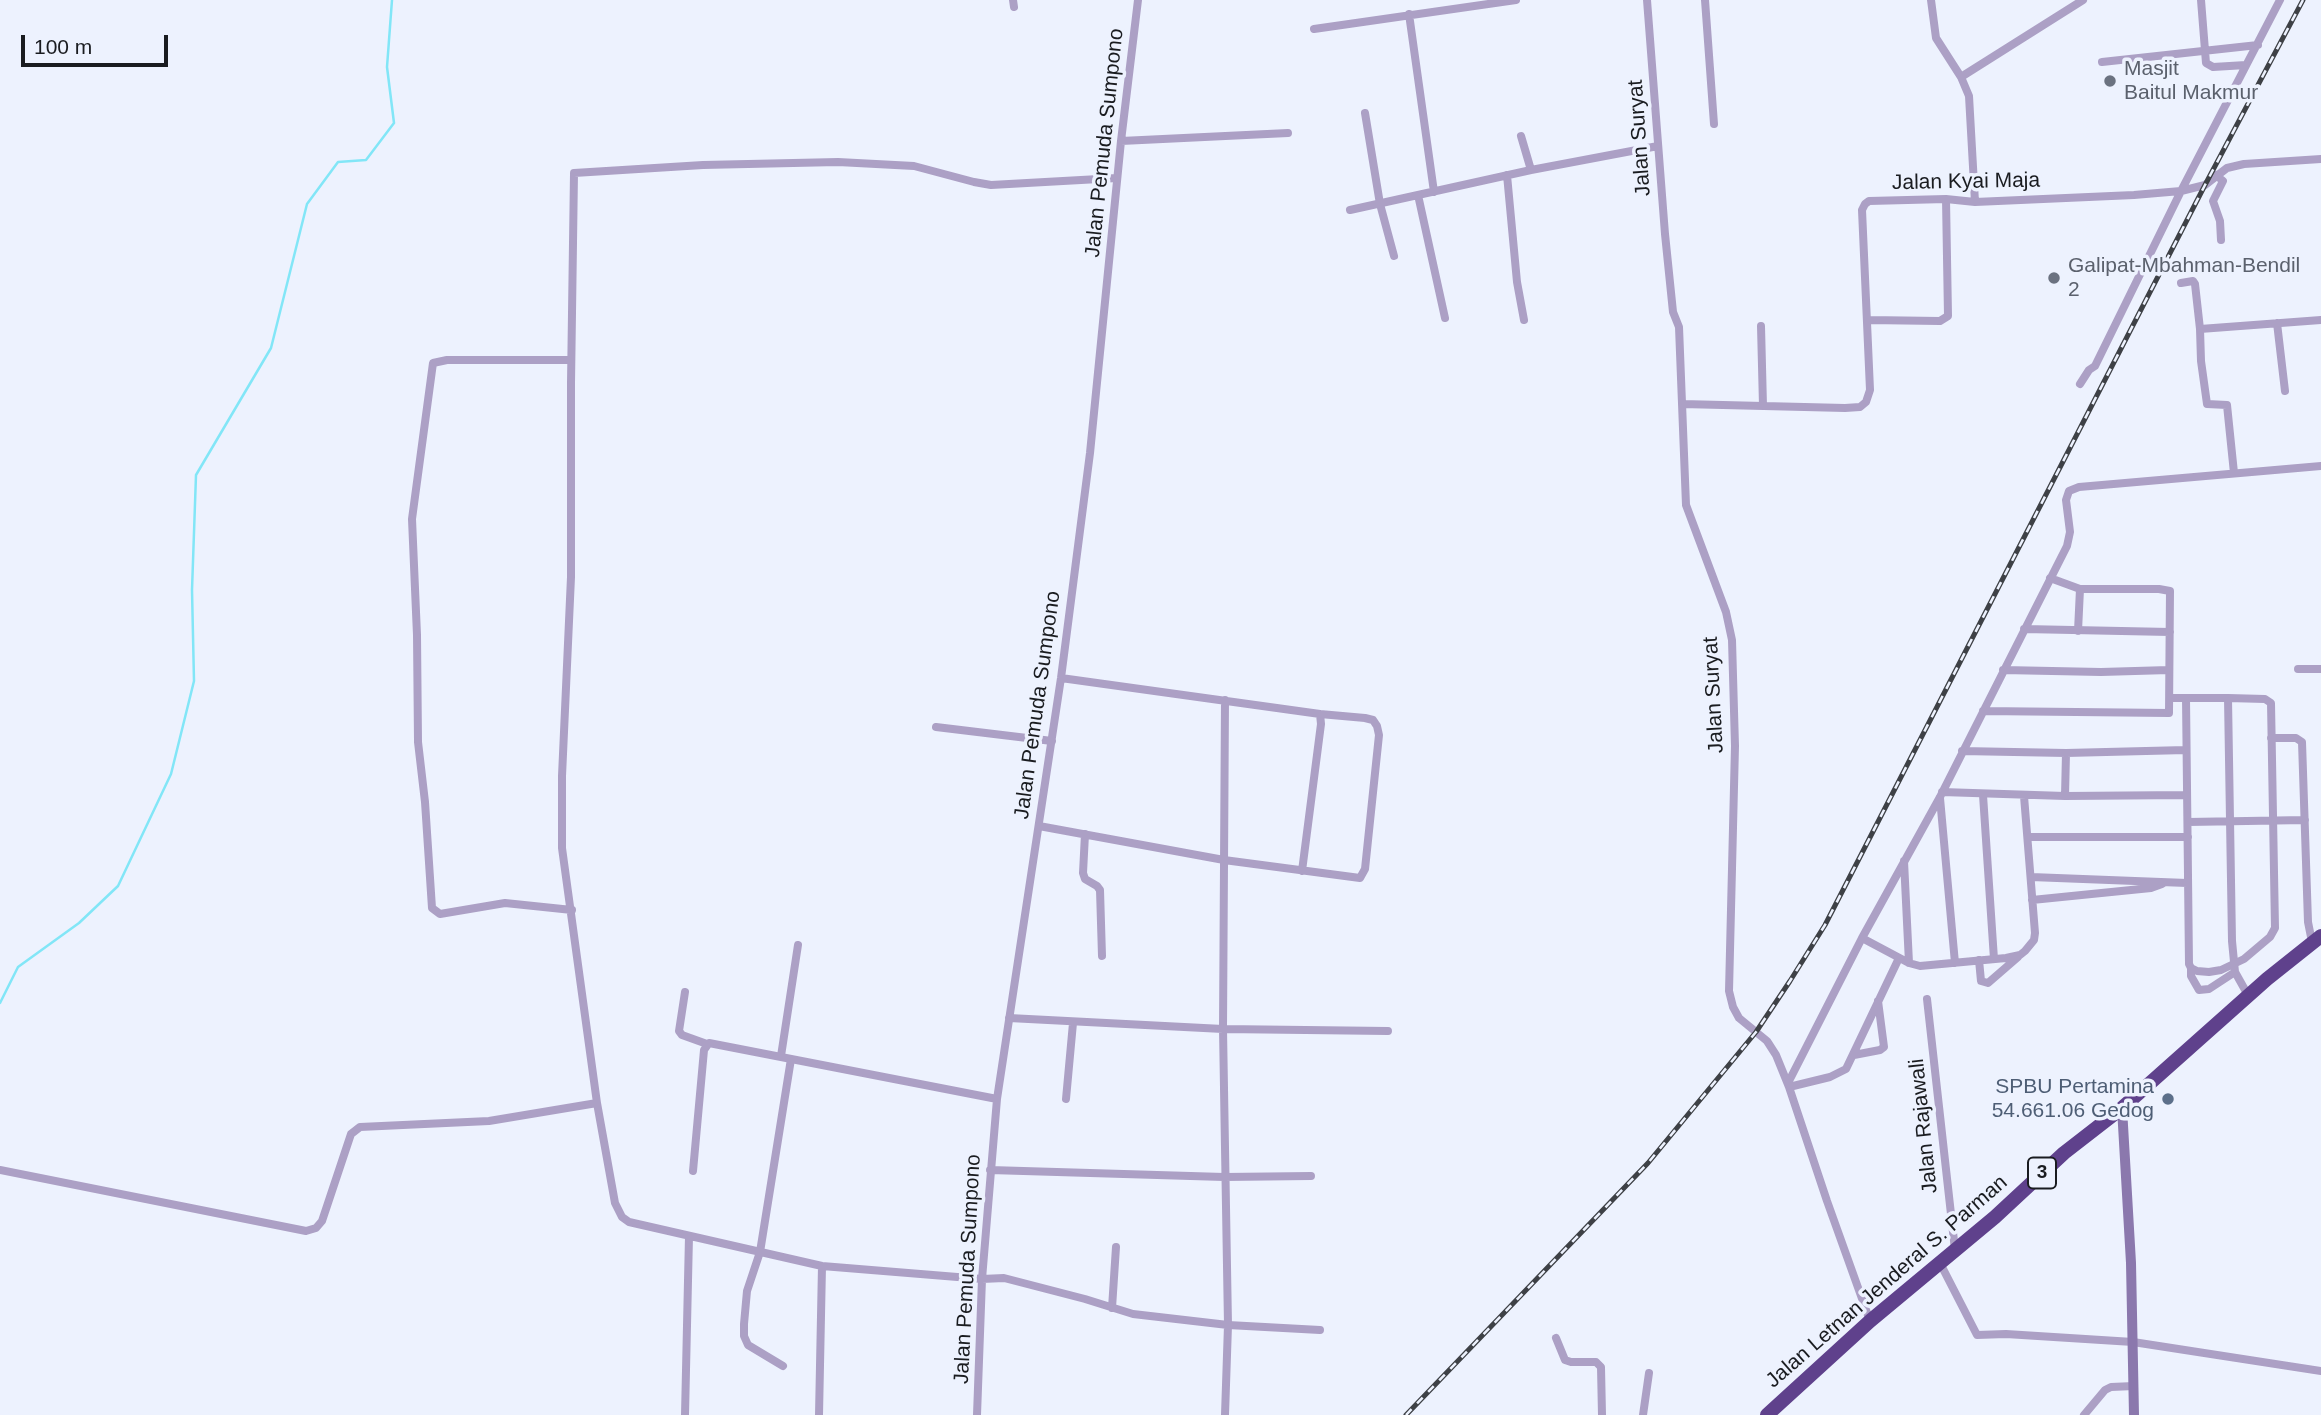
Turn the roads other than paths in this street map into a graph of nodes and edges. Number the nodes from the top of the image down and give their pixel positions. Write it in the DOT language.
graph roads {
  1 [pos="1138,0"];
  2 [pos="1516,0"];
  3 [pos="1647,0"];
  4 [pos="1704,0"];
  5 [pos="1931,0"];
  6 [pos="2083,0"];
  7 [pos="2200,0"];
  8 [pos="2280,0"];
  9 [pos="1409,14"];
  10 [pos="1314,29"];
  11 [pos="2258,45"];
  12 [pos="2204,50"];
  13 [pos="2102,62"];
  14 [pos="2246,65"];
  15 [pos="1959,73"];
  16 [pos="1365,113"];
  17 [pos="1714,124"];
  18 [pos="1288,133"];
  19 [pos="1521,136"];
  20 [pos="1121,141"];
  21 [pos="1658,145"];
  22 [pos="2321,159"];
  23 [pos="1531,170"];
  24 [pos="1507,175"];
  25 [pos="2216,175"];
  26 [pos="1117,178"];
  27 [pos="2181,191"];
  28 [pos="1434,192"];
  29 [pos="1418,195"];
  30 [pos="1946,199"];
  31 [pos="1975,202"];
  32 [pos="1380,204"];
  33 [pos="1350,209"];
  34 [pos="2221,240"];
  35 [pos="1394,256"];
  36 [pos="2181,283"];
  37 [pos="1445,318"];
  38 [pos="1524,320"];
  39 [pos="1868,320"];
  40 [pos="2321,320"];
  41 [pos="2277,323"];
  42 [pos="1761,326"];
  43 [pos="2200,329"];
  44 [pos="571,360"];
  45 [pos="2080,384"];
  46 [pos="2285,391"];
  47 [pos="1682,404"];
  48 [pos="1763,406"];
  49 [pos="2321,466"];
  50 [pos="2234,473"];
  51 [pos="2050,578"];
  52 [pos="2080,589"];
  53 [pos="2024,629"];
  54 [pos="2078,631"];
  55 [pos="2170,632"];
  56 [pos="2298,669"];
  57 [pos="2321,669"];
  58 [pos="2003,670"];
  59 [pos="2169,670"];
  60 [pos="1061,678"];
  61 [pos="2170,698"];
  62 [pos="2186,698"];
  63 [pos="2228,698"];
  64 [pos="1226,700"];
  65 [pos="1983,710"];
  66 [pos="2169,712"];
  67 [pos="2186,712"];
  68 [pos="1320,714"];
  69 [pos="936,727"];
  70 [pos="2272,738"];
  71 [pos="1052,741"];
  72 [pos="2186,750"];
  73 [pos="1962,751"];
  74 [pos="2066,753"];
  75 [pos="1941,795"];
  76 [pos="1983,795"];
  77 [pos="2187,795"];
  78 [pos="2024,796"];
  79 [pos="2066,796"];
  80 [pos="2272,820"];
  81 [pos="2305,820"];
  82 [pos="2230,821"];
  83 [pos="2188,822"];
  84 [pos="1039,826"];
  85 [pos="1085,834"];
  86 [pos="2028,837"];
  87 [pos="2188,837"];
  88 [pos="1224,860"];
  89 [pos="1904,861"];
  90 [pos="1302,871"];
  91 [pos="2031,877"];
  92 [pos="2187,883"];
  93 [pos="2162,884"];
  94 [pos="2032,900"];
  95 [pos="572,910"];
  96 [pos="1861,937"];
  97 [pos="2316,939"];
  98 [pos="798,945"];
  99 [pos="1102,956"];
  100 [pos="2020,956"];
  101 [pos="1899,958"];
  102 [pos="1994,959"];
  103 [pos="1979,960"];
  104 [pos="1909,963"];
  105 [pos="1955,963"];
  106 [pos="2191,968"];
  107 [pos="2236,972"];
  108 [pos="685,992"];
  109 [pos="2247,995"];
  110 [pos="1927,999"];
  111 [pos="1878,1000"];
  112 [pos="1009,1018"];
  113 [pos="1073,1023"];
  114 [pos="1223,1029"];
  115 [pos="1388,1031"];
  116 [pos="707,1044"];
  117 [pos="1854,1055"];
  118 [pos="781,1056"];
  119 [pos="791,1059"];
  120 [pos="1788,1085"];
  121 [pos="997,1099"];
  122 [pos="1066,1099"];
  123 [pos="597,1103"];
  124 [pos="2122,1108"];
  125 [pos="0,1170"];
  126 [pos="990,1170"];
  127 [pos="693,1171"];
  128 [pos="1311,1176"];
  129 [pos="1224,1177"];
  130 [pos="689,1236"];
  131 [pos="1116,1247"];
  132 [pos="1955,1250"];
  133 [pos="760,1252"];
  134 [pos="1940,1263"];
  135 [pos="822,1266"];
  136 [pos="982,1279"];
  137 [pos="1112,1308"];
  138 [pos="1871,1321"];
  139 [pos="1228,1325"];
  140 [pos="1320,1330"];
  141 [pos="1556,1338"];
  142 [pos="2133,1342"];
  143 [pos="783,1366"];
  144 [pos="2321,1371"];
  145 [pos="1649,1373"];
  146 [pos="2134,1386"];
  147 [pos="685,1415"];
  148 [pos="819,1415"];
  149 [pos="977,1415"];
  150 [pos="1225,1415"];
  151 [pos="1602,1415"];
  152 [pos="1643,1415"];
  153 [pos="1767,1415"];
  154 [pos="2084,1415"];
  155 [pos="2134,1415"];
  1 -- 20 [label="street, Jalan Pemuda Sumpono"];
  2 -- 9 [label="street"];
  3 -- 21 [label="street, Jalan Suryat"];
  4 -- 17 [label="street"];
  5 -- 15 [label="street"];
  6 -- 15 [label="street"];
  7 -- 12 [label="street"];
  8 -- 11 [label="street"];
  9 -- 10 [label="street"];
  9 -- 28 [label="street"];
  11 -- 12 [label="street"];
  11 -- 14 [label="street"];
  12 -- 13 [label="street"];
  12 -- 14 [label="street"];
  14 -- 27 [label="street"];
  15 -- 31 [label="street"];
  16 -- 32 [label="street"];
  18 -- 20 [label="street"];
  19 -- 23 [label="street"];
  20 -- 26 [label="street, Jalan Pemuda Sumpono"];
  21 -- 23 [label="street"];
  21 -- 47 [label="street, Jalan Suryat"];
  22 -- 25 [label="street, Jalan Kyai Maja"];
  23 -- 24 [label="street"];
  24 -- 28 [label="street"];
  24 -- 38 [label="street"];
  25 -- 27 [label="street, Jalan Kyai Maja"];
  25 -- 34 [label="street"];
  26 -- 44 [label="street"];
  26 -- 60 [label="street, Jalan Pemuda Sumpono"];
  27 -- 31 [label="street, Jalan Kyai Maja"];
  27 -- 45 [label="street"];
  28 -- 29 [label="street"];
  29 -- 32 [label="street"];
  29 -- 37 [label="street"];
  30 -- 31 [label="street, Jalan Kyai Maja"];
  30 -- 39 [label="street"];
  30 -- 39 [label="street, Jalan Kyai Maja"];
  32 -- 33 [label="street"];
  32 -- 35 [label="street"];
  36 -- 43 [label="street"];
  39 -- 48 [label="street, Jalan Kyai Maja"];
  40 -- 41 [label="street"];
  41 -- 43 [label="street"];
  41 -- 46 [label="street"];
  42 -- 48 [label="street"];
  43 -- 50 [label="street"];
  44 -- 95 [label="street"];
  44 -- 95 [label="street"];
  47 -- 48 [label="street, Jalan Kyai Maja"];
  47 -- 120 [label="street, Jalan Suryat"];
  49 -- 50 [label="street"];
  50 -- 51 [label="street"];
  51 -- 52 [label="street"];
  51 -- 53 [label="street"];
  52 -- 54 [label="street"];
  52 -- 55 [label="street"];
  53 -- 54 [label="street"];
  53 -- 58 [label="street"];
  54 -- 55 [label="street"];
  55 -- 59 [label="street"];
  56 -- 57 [label="street"];
  58 -- 59 [label="street"];
  58 -- 65 [label="street"];
  59 -- 61 [label="street"];
  60 -- 64 [label="street"];
  60 -- 71 [label="street, Jalan Pemuda Sumpono"];
  61 -- 62 [label="street"];
  61 -- 66 [label="street"];
  62 -- 63 [label="street"];
  62 -- 67 [label="street"];
  63 -- 70 [label="street"];
  63 -- 82 [label="street"];
  64 -- 68 [label="street"];
  64 -- 88 [label="street"];
  65 -- 66 [label="street"];
  65 -- 73 [label="street"];
  66 -- 67 [label="street"];
  67 -- 72 [label="street"];
  68 -- 90 [label="street"];
  68 -- 90 [label="street"];
  69 -- 71 [label="street"];
  70 -- 80 [label="street"];
  70 -- 81 [label="street"];
  71 -- 84 [label="street, Jalan Pemuda Sumpono"];
  72 -- 74 [label="street"];
  72 -- 77 [label="street"];
  73 -- 74 [label="street"];
  73 -- 75 [label="street"];
  74 -- 79 [label="street"];
  75 -- 76 [label="street"];
  75 -- 89 [label="street"];
  75 -- 105 [label="street"];
  76 -- 78 [label="street"];
  76 -- 102 [label="street"];
  77 -- 79 [label="street"];
  77 -- 83 [label="street"];
  78 -- 79 [label="street"];
  78 -- 86 [label="street"];
  80 -- 81 [label="street"];
  80 -- 82 [label="street"];
  80 -- 107 [label="street"];
  81 -- 97 [label="street"];
  82 -- 83 [label="street"];
  82 -- 107 [label="street"];
  83 -- 87 [label="street"];
  84 -- 85 [label="street"];
  84 -- 112 [label="street, Jalan Pemuda Sumpono"];
  85 -- 88 [label="street"];
  85 -- 99 [label="street"];
  86 -- 87 [label="street"];
  86 -- 91 [label="street"];
  87 -- 92 [label="street"];
  88 -- 90 [label="street"];
  88 -- 114 [label="street"];
  89 -- 96 [label="street"];
  89 -- 104 [label="street"];
  91 -- 93 [label="street"];
  91 -- 94 [label="street"];
  92 -- 93 [label="street"];
  92 -- 106 [label="street"];
  93 -- 94 [label="street"];
  94 -- 100 [label="street"];
  95 -- 123 [label="street"];
  96 -- 101 [label="street"];
  96 -- 120 [label="street"];
  97 -- 109 [label="highway, Jalan Letnan Jenderal S. Parman / 3"];
  98 -- 118 [label="street"];
  100 -- 102 [label="street"];
  100 -- 103 [label="street"];
  101 -- 104 [label="street"];
  101 -- 111 [label="street"];
  102 -- 103 [label="street"];
  103 -- 105 [label="street"];
  104 -- 105 [label="street"];
  106 -- 107 [label="street"];
  106 -- 107 [label="street"];
  107 -- 109 [label="street"];
  108 -- 116 [label="street"];
  109 -- 124 [label="highway, Jalan Letnan Jenderal S. Parman / 3"];
  110 -- 132 [label="street, Jalan Rajawali"];
  111 -- 117 [label="street"];
  111 -- 117 [label="street"];
  112 -- 113 [label="street"];
  112 -- 121 [label="street, Jalan Pemuda Sumpono"];
  113 -- 114 [label="street"];
  113 -- 122 [label="street"];
  114 -- 115 [label="street"];
  114 -- 129 [label="street"];
  116 -- 118 [label="street"];
  116 -- 127 [label="street"];
  117 -- 120 [label="street"];
  118 -- 119 [label="street"];
  119 -- 121 [label="street"];
  119 -- 133 [label="street"];
  120 -- 138 [label="street, Jalan Suryat"];
  121 -- 126 [label="street, Jalan Pemuda Sumpono"];
  123 -- 125 [label="street"];
  123 -- 130 [label="street"];
  124 -- 132 [label="highway, Jalan Letnan Jenderal S. Parman / 3"];
  124 -- 142 [label="street"];
  126 -- 129 [label="street"];
  126 -- 136 [label="street, Jalan Pemuda Sumpono"];
  128 -- 129 [label="street"];
  129 -- 139 [label="street"];
  130 -- 133 [label="street"];
  130 -- 147 [label="street"];
  131 -- 137 [label="street"];
  132 -- 134 [label="highway, Jalan Letnan Jenderal S. Parman / 3"];
  133 -- 135 [label="street"];
  133 -- 143 [label="street"];
  134 -- 138 [label="highway, Jalan Letnan Jenderal S. Parman / 3"];
  134 -- 142 [label="street"];
  135 -- 136 [label="street"];
  135 -- 148 [label="street"];
  136 -- 137 [label="street"];
  136 -- 149 [label="street, Jalan Pemuda Sumpono"];
  137 -- 139 [label="street"];
  138 -- 153 [label="highway, Jalan Letnan Jenderal S. Parman / 3"];
  139 -- 140 [label="street"];
  139 -- 150 [label="street"];
  141 -- 151 [label="street"];
  142 -- 144 [label="street"];
  142 -- 146 [label="street"];
  145 -- 152 [label="street"];
  146 -- 154 [label="street"];
  146 -- 155 [label="street"];
}
